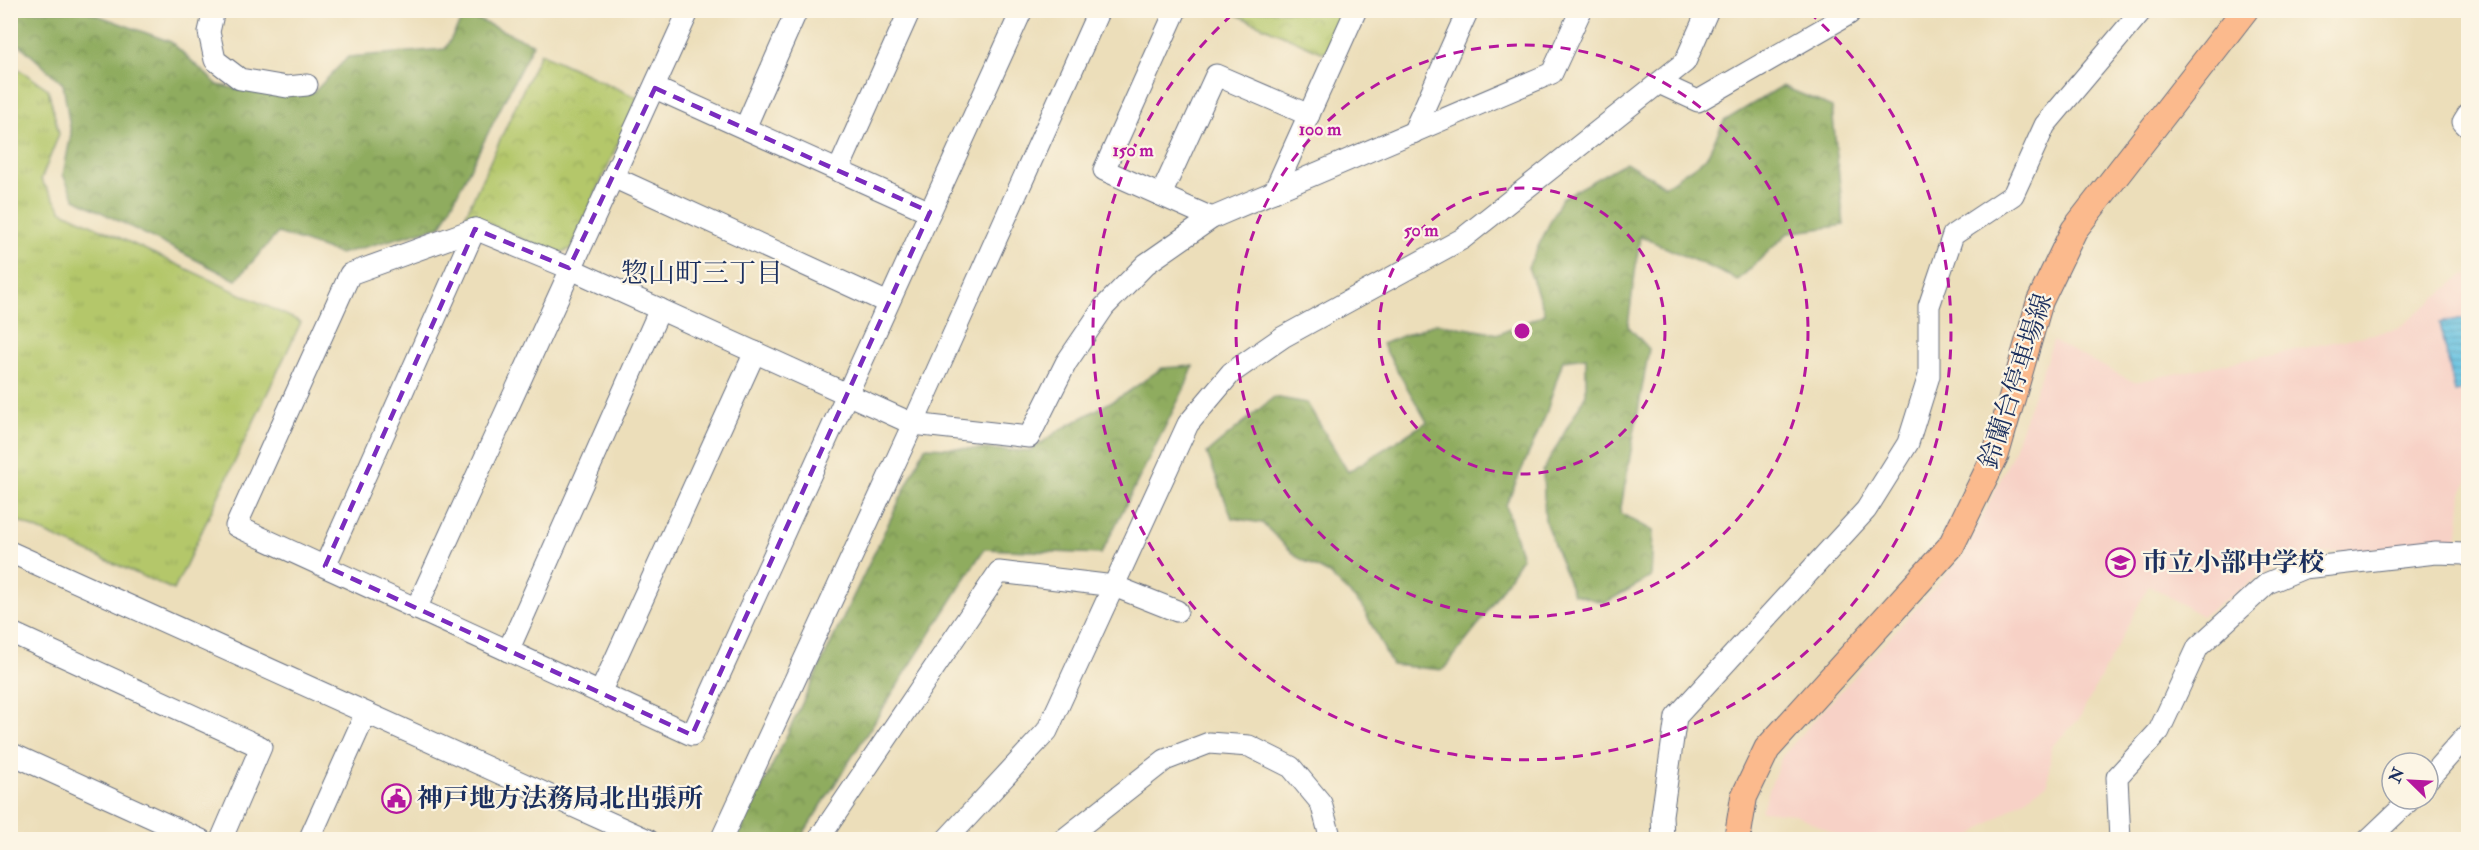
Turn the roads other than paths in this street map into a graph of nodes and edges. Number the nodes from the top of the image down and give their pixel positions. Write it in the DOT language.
graph roads {
  1 [pos="214,10"];
  2 [pos="689,10"];
  3 [pos="797,10"];
  4 [pos="910,10"];
  5 [pos="1022,10"];
  6 [pos="1100,10"];
  7 [pos="1176,10"];
  8 [pos="1356,10"];
  9 [pos="1468,10"];
  10 [pos="1581,10"];
  11 [pos="1708,10"];
  12 [pos="1851,10"];
  13 [pos="2142,10"];
  14 [pos="2245,10"];
  15 [pos="1659,84"];
  16 [pos="307,85"];
  17 [pos="655,88"];
  18 [pos="2469,114"];
  19 [pos="1309,116"];
  20 [pos="2469,127"];
  21 [pos="745,128"];
  22 [pos="1413,133"];
  23 [pos="838,171"];
  24 [pos="613,177"];
  25 [pos="1274,192"];
  26 [pos="1161,195"];
  27 [pos="930,212"];
  28 [pos="1212,218"];
  29 [pos="475,229"];
  30 [pos="569,268"];
  31 [pos="888,303"];
  32 [pos="660,309"];
  33 [pos="755,352"];
  34 [pos="848,393"];
  35 [pos="913,424"];
  36 [pos="10,552"];
  37 [pos="2467,553"];
  38 [pos="325,567"];
  39 [pos="1114,586"];
  40 [pos="416,609"];
  41 [pos="1177,611"];
  42 [pos="10,632"];
  43 [pos="507,651"];
  44 [pos="600,693"];
  45 [pos="366,713"];
  46 [pos="2469,734"];
  47 [pos="10,753"];
  48 [pos="2440,766"];
  49 [pos="2398,811"];
  50 [pos="201,840"];
  51 [pos="221,840"];
  52 [pos="309,840"];
  53 [pos="648,840"];
  54 [pos="720,840"];
  55 [pos="818,840"];
  56 [pos="946,840"];
  57 [pos="1063,840"];
  58 [pos="1331,840"];
  59 [pos="1663,840"];
  60 [pos="1737,840"];
  61 [pos="2120,840"];
  62 [pos="2368,840"];
  1 -- 16 [label="street"];
  2 -- 17 [label="street"];
  3 -- 21 [label="street"];
  4 -- 23 [label="street"];
  5 -- 27 [label="street"];
  6 -- 35 [label="street"];
  7 -- 26 [label="street"];
  8 -- 19 [label="street"];
  9 -- 22 [label="street"];
  10 -- 22 [label="street"];
  11 -- 15 [label="street"];
  12 -- 15 [label="street"];
  13 -- 59 [label="street"];
  14 -- 60 [label="main road, 鈴蘭台停車場線"];
  15 -- 39 [label="street"];
  17 -- 21 [label="street"];
  17 -- 24 [label="street"];
  18 -- 20 [label="street"];
  19 -- 25 [label="street"];
  19 -- 26 [label="street"];
  21 -- 23 [label="street"];
  22 -- 25 [label="street"];
  23 -- 27 [label="street"];
  24 -- 30 [label="street"];
  24 -- 31 [label="street"];
  25 -- 28 [label="street"];
  26 -- 28 [label="street"];
  27 -- 31 [label="street"];
  28 -- 35 [label="street"];
  29 -- 30 [label="street"];
  29 -- 38 [label="street"];
  29 -- 38 [label="street"];
  30 -- 32 [label="street"];
  30 -- 40 [label="street"];
  31 -- 34 [label="street"];
  32 -- 33 [label="street"];
  32 -- 43 [label="street"];
  33 -- 34 [label="street"];
  33 -- 44 [label="street"];
  34 -- 35 [label="street"];
  34 -- 44 [label="street"];
  35 -- 54 [label="street"];
  36 -- 45 [label="street"];
  37 -- 61 [label="street"];
  38 -- 40 [label="street"];
  39 -- 41 [label="street"];
  39 -- 55 [label="street"];
  39 -- 56 [label="street"];
  40 -- 43 [label="street"];
  42 -- 51 [label="street"];
  43 -- 44 [label="street"];
  45 -- 52 [label="street"];
  45 -- 53 [label="street"];
  46 -- 48 [label="street"];
  47 -- 50 [label="street"];
  49 -- 62 [label="street"];
  57 -- 58 [label="street"];
}
